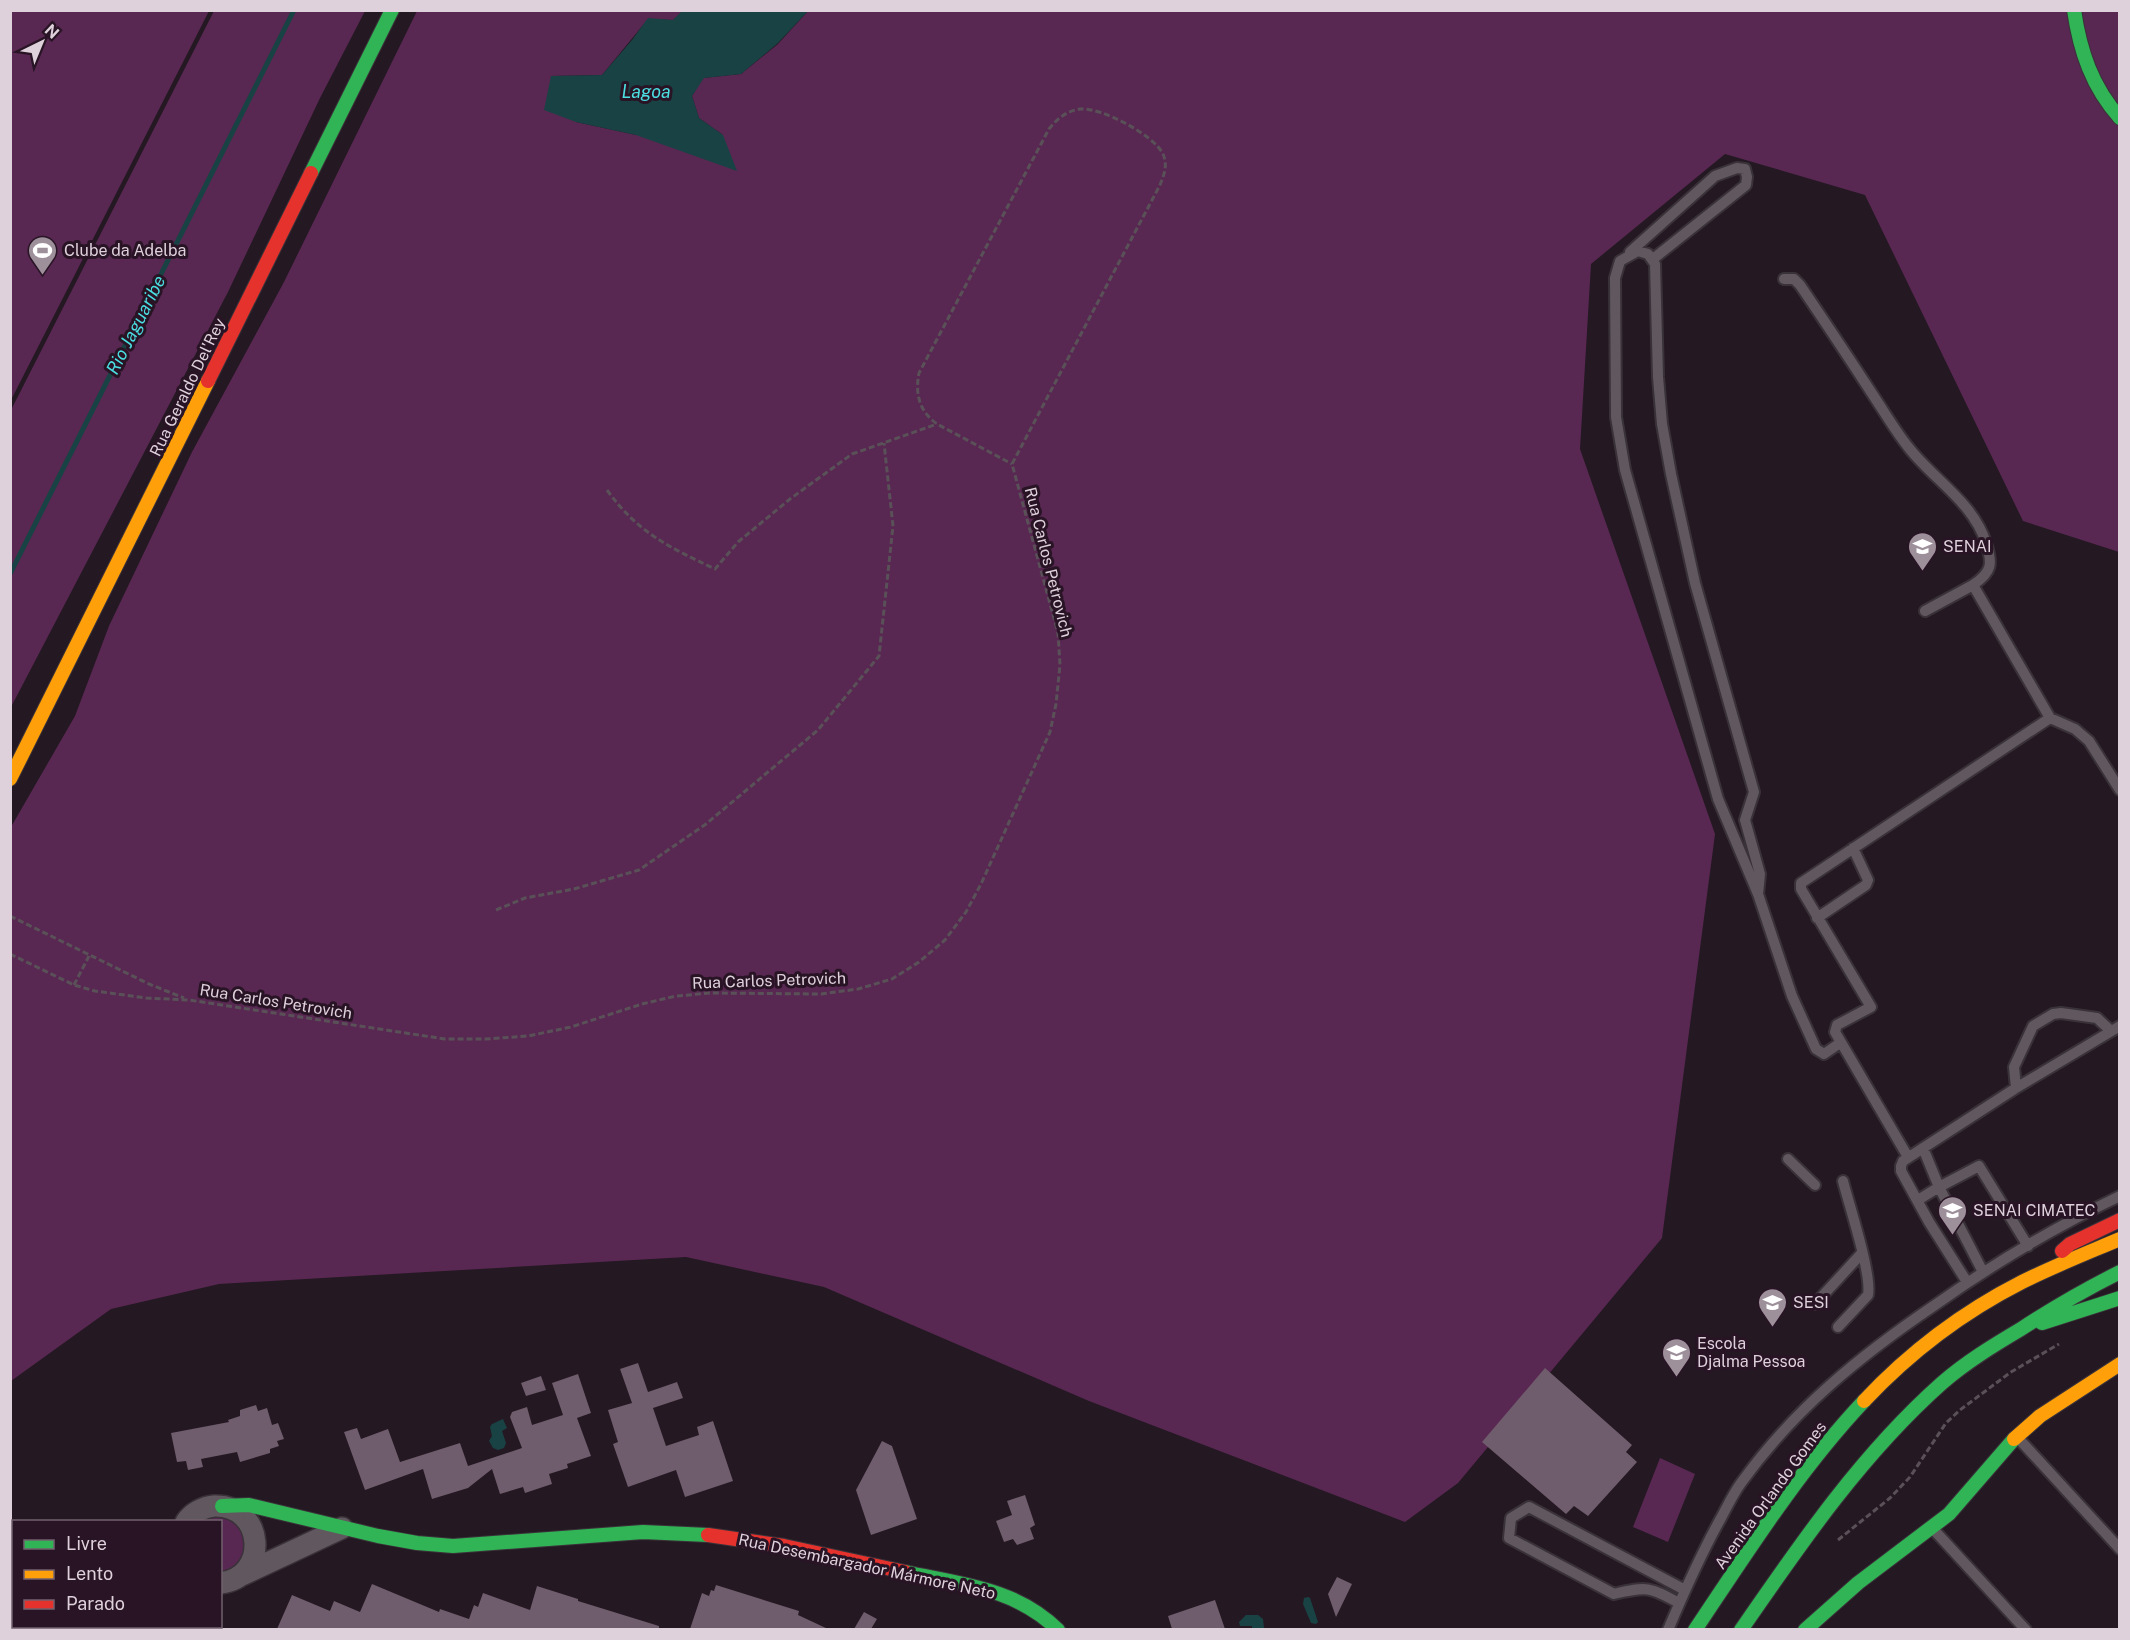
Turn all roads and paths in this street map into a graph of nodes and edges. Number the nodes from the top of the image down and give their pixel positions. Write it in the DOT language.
graph roads {
  1 [pos="392,10"];
  2 [pos="2074,10"];
  3 [pos="2120,118"];
  4 [pos="1653,259"];
  5 [pos="1620,261"];
  6 [pos="1784,279"];
  7 [pos="937,424"];
  8 [pos="884,443"];
  9 [pos="1012,464"];
  10 [pos="607,490"];
  11 [pos="1973,585"];
  12 [pos="1925,612"];
  13 [pos="2050,718"];
  14 [pos="10,779"];
  15 [pos="2120,790"];
  16 [pos="1853,848"];
  17 [pos="1758,894"];
  18 [pos="496,910"];
  19 [pos="10,916"];
  20 [pos="1817,918"];
  21 [pos="10,954"];
  22 [pos="88,956"];
  23 [pos="74,985"];
  24 [pos="189,1000"];
  25 [pos="2116,1029"];
  26 [pos="1840,1043"];
  27 [pos="2016,1088"];
  28 [pos="1923,1148"];
  29 [pos="1908,1157"];
  30 [pos="1788,1159"];
  31 [pos="1843,1181"];
  32 [pos="1815,1185"];
  33 [pos="1939,1187"];
  34 [pos="2120,1196"];
  35 [pos="1918,1200"];
  36 [pos="2120,1220"];
  37 [pos="2120,1239"];
  38 [pos="2028,1246"];
  39 [pos="1862,1253"];
  40 [pos="1983,1272"];
  41 [pos="2120,1272"];
  42 [pos="2025,1281"];
  43 [pos="1967,1282"];
  44 [pos="2120,1298"];
  45 [pos="1815,1304"];
  46 [pos="1838,1327"];
  47 [pos="2019,1330"];
  48 [pos="2068,1340"];
  49 [pos="2120,1364"];
  50 [pos="2016,1436"];
  51 [pos="222,1506"];
  52 [pos="187,1520"];
  53 [pos="1932,1527"];
  54 [pos="342,1528"];
  55 [pos="1830,1546"];
  56 [pos="2120,1549"];
  57 [pos="230,1580"];
  58 [pos="1685,1590"];
  59 [pos="1679,1603"];
  60 [pos="1058,1629"];
  61 [pos="1668,1629"];
  62 [pos="1695,1629"];
  63 [pos="1741,1629"];
  64 [pos="1805,1629"];
  65 [pos="2026,1629"];
  1 -- 14 [label="main road, Rua Geraldo Del'Rey"];
  2 -- 3 [label="main road"];
  4 -- 5 [label="lane"];
  4 -- 5 [label="lane"];
  4 -- 17 [label="lane"];
  5 -- 17 [label="lane"];
  6 -- 11 [label="lane"];
  7 -- 8 [label="path"];
  7 -- 9 [label="path"];
  7 -- 9 [label="path"];
  8 -- 10 [label="path"];
  8 -- 18 [label="path"];
  9 -- 24 [label="path, Rua Carlos Petrovich"];
  11 -- 12 [label="lane"];
  11 -- 13 [label="lane"];
  13 -- 15 [label="lane"];
  13 -- 16 [label="lane"];
  16 -- 20 [label="lane"];
  16 -- 20 [label="lane"];
  17 -- 26 [label="lane"];
  19 -- 22 [label="path, Rua Carlos Petrovich"];
  20 -- 26 [label="lane"];
  21 -- 23 [label="path, Rua Carlos Petrovich"];
  22 -- 23 [label="path"];
  22 -- 24 [label="path, Rua Carlos Petrovich"];
  23 -- 24 [label="path, Rua Carlos Petrovich"];
  25 -- 27 [label="lane"];
  25 -- 27 [label="lane"];
  26 -- 29 [label="lane"];
  27 -- 28 [label="lane"];
  28 -- 29 [label="lane"];
  28 -- 33 [label="lane"];
  29 -- 35 [label="lane"];
  30 -- 32 [label="lane"];
  31 -- 39 [label="lane"];
  33 -- 35 [label="lane"];
  33 -- 38 [label="lane"];
  33 -- 40 [label="lane"];
  34 -- 38 [label="lane"];
  35 -- 43 [label="lane"];
  36 -- 42 [label="main road, Avenida Orlando Gomes"];
  37 -- 42 [label="main road, Avenida Orlando Gomes"];
  38 -- 40 [label="lane"];
  39 -- 45 [label="lane"];
  39 -- 46 [label="lane"];
  40 -- 43 [label="lane"];
  41 -- 47 [label="main road"];
  42 -- 62 [label="main road, Avenida Orlando Gomes"];
  43 -- 58 [label="lane"];
  44 -- 47 [label="main road"];
  47 -- 63 [label="main road"];
  48 -- 55 [label="path"];
  49 -- 50 [label="main road"];
  50 -- 53 [label="main road"];
  50 -- 56 [label="lane"];
  51 -- 52 [label="street, Rua Desembargador Mármore Neto"];
  51 -- 54 [label="main road, Rua Desembargador Mármore Neto"];
  51 -- 57 [label="street"];
  53 -- 64 [label="main road"];
  53 -- 65 [label="lane"];
  54 -- 57 [label="street"];
  54 -- 60 [label="main road, Rua Desembargador Mármore Neto"];
  58 -- 59 [label="lane"];
  58 -- 59 [label="lane"];
  59 -- 61 [label="lane"];
}
